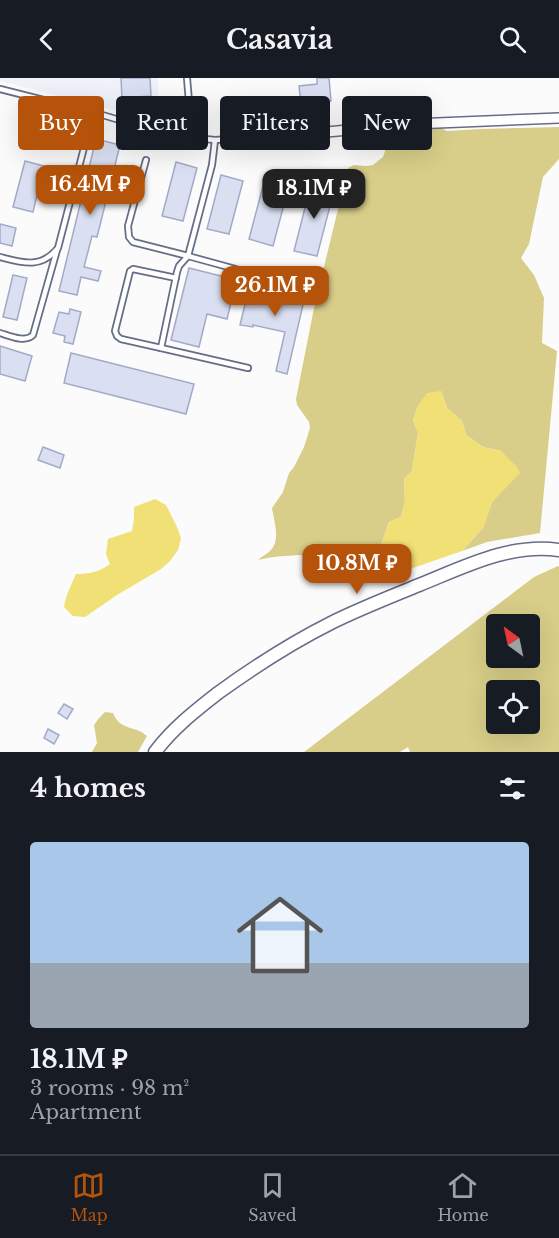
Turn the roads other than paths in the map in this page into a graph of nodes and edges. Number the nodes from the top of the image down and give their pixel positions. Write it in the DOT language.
graph roads {
  1 [pos="187,78"];
  2 [pos="0,89"];
  3 [pos="27,96"];
  4 [pos="188,96"];
  5 [pos="559,118"];
  6 [pos="330,132"];
  7 [pos="208,139"];
  8 [pos="215,140"];
  9 [pos="220,140"];
  10 [pos="83,150"];
  11 [pos="146,160"];
  12 [pos="58,248"];
  13 [pos="188,256"];
  14 [pos="0,257"];
  15 [pos="176,278"];
  16 [pos="298,286"];
  17 [pos="0,333"];
  18 [pos="161,348"];
  19 [pos="248,368"];
  20 [pos="559,550"];
  21 [pos="155,752"];
  1 -- 4 [label="lane"];
  2 -- 3 [label="lane"];
  5 -- 6 [label="street"];
  7 -- 8 [label="lane"];
  8 -- 9 [label="lane"];
  8 -- 13 [label="lane"];
  10 -- 12 [label="lane"];
  11 -- 13 [label="lane"];
  12 -- 14 [label="lane"];
  12 -- 17 [label="lane"];
  13 -- 15 [label="lane"];
  13 -- 16 [label="lane"];
  15 -- 18 [label="lane"];
  15 -- 18 [label="lane"];
  18 -- 19 [label="lane"];
  20 -- 21 [label="street"];
}
